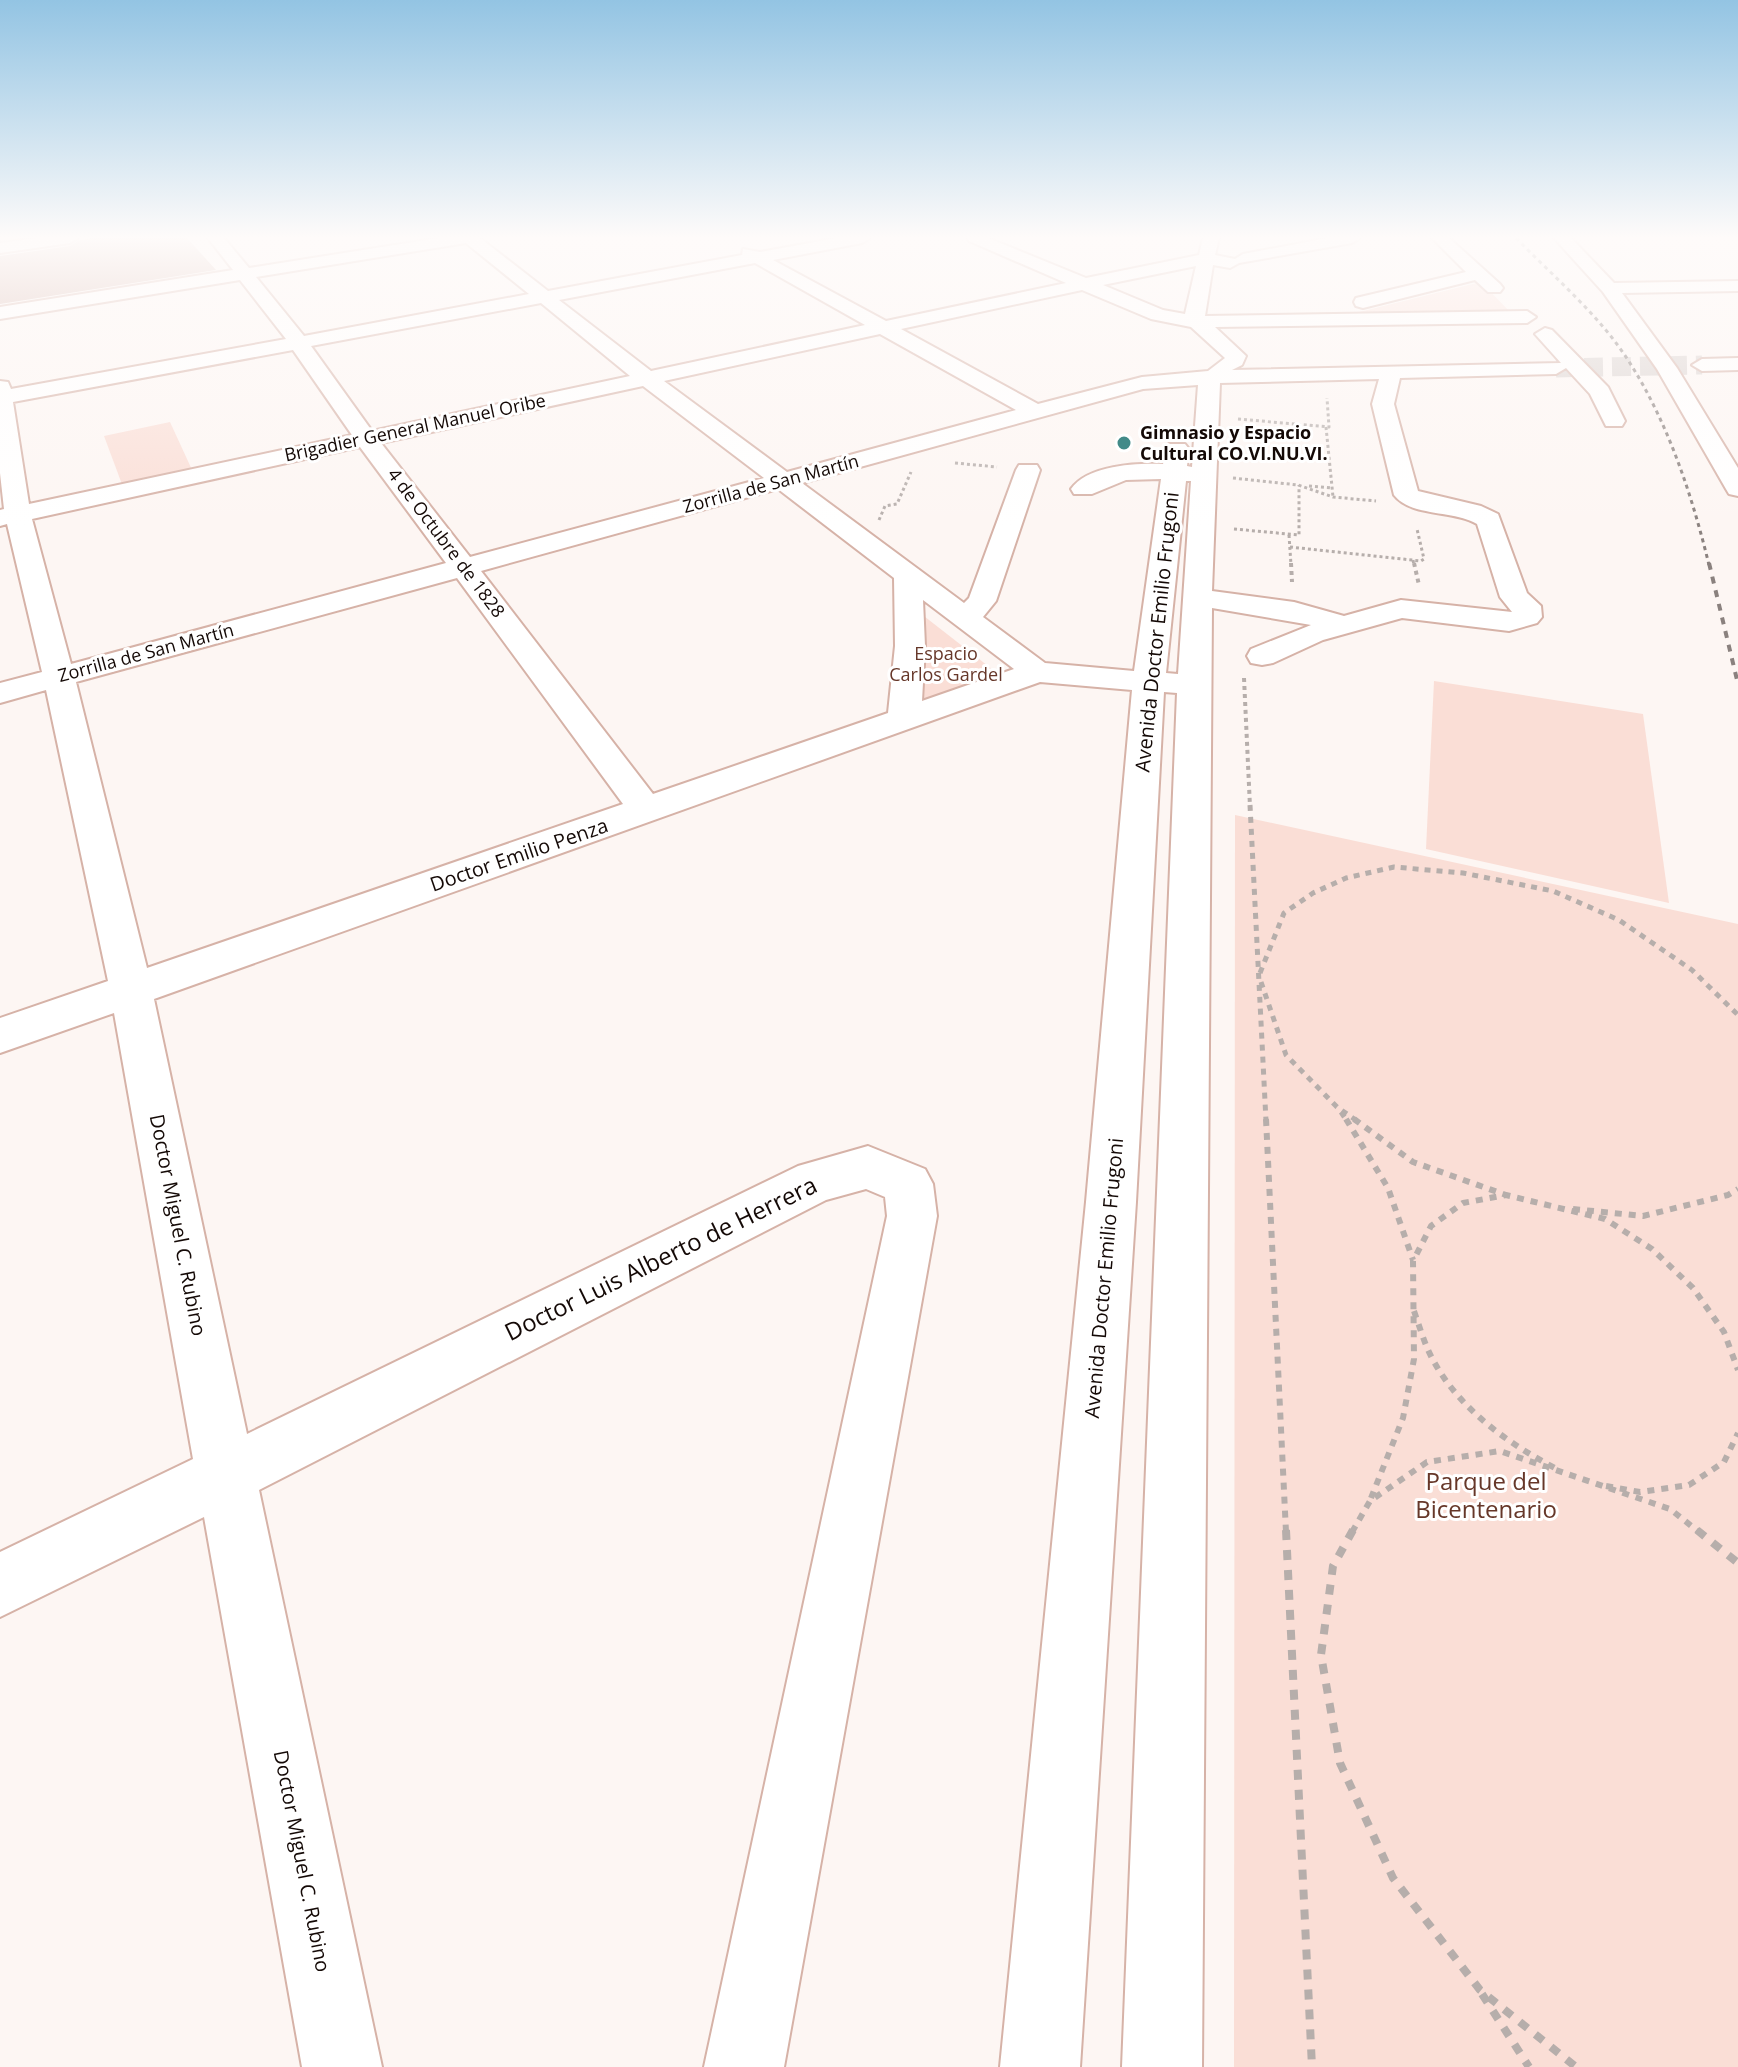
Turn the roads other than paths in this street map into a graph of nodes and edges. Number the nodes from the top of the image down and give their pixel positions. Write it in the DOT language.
graph roads {
  1 [pos="292,334"];
  2 [pos="344,334"];
  3 [pos="592,334"];
  4 [pos="847,334"];
  5 [pos="895,334"];
  6 [pos="1182,334"];
  7 [pos="1212,334"];
  8 [pos="1272,334"];
  9 [pos="1400,334"];
  10 [pos="1544,334"];
  11 [pos="1643,334"];
  12 [pos="299,343"];
  13 [pos="1214,360"];
  14 [pos="1738,364"];
  15 [pos="1702,365"];
  16 [pos="1556,368"];
  17 [pos="1391,374"];
  18 [pos="646,378"];
  19 [pos="1,394"];
  20 [pos="1037,413"];
  21 [pos="1614,421"];
  22 [pos="366,439"];
  23 [pos="1028,470"];
  24 [pos="1188,474"];
  25 [pos="782,481"];
  26 [pos="1083,489"];
  27 [pos="1738,489"];
  28 [pos="9,516"];
  29 [pos="464,566"];
  30 [pos="908,577"];
  31 [pos="1199,598"];
  32 [pos="964,619"];
  33 [pos="1343,625"];
  34 [pos="1262,656"];
  35 [pos="1037,672"];
  36 [pos="59,677"];
  37 [pos="1171,683"];
  38 [pos="0,693"];
  39 [pos="904,718"];
  40 [pos="647,810"];
  41 [pos="131,991"];
  42 [pos="0,1036"];
  43 [pos="227,1473"];
  44 [pos="0,1585"];
  45 [pos="342,2067"];
  46 [pos="744,2067"];
  47 [pos="1040,2067"];
  48 [pos="1162,2067"];
  1 -- 12 [label="street, 4 de Octubre de 1828"];
  2 -- 12 [label="street"];
  3 -- 18 [label="street"];
  4 -- 18 [label="street, Brigadier General Manuel Oribe"];
  5 -- 20 [label="street"];
  6 -- 13 [label="street"];
  7 -- 13 [label="street, Avenida Doctor Emilio Frugoni"];
  8 -- 13 [label="street"];
  9 -- 13 [label="street"];
  10 -- 21 [label="street"];
  11 -- 27 [label="street"];
  12 -- 19 [label="street"];
  12 -- 22 [label="street, 4 de Octubre de 1828"];
  13 -- 17 [label="street, Zorrilla de San Martín"];
  13 -- 20 [label="street, Zorrilla de San Martín"];
  13 -- 24 [label="street, Avenida Doctor Emilio Frugoni"];
  14 -- 15 [label="street"];
  16 -- 17 [label="street, Zorrilla de San Martín"];
  17 -- 33 [label="street"];
  18 -- 22 [label="street, Brigadier General Manuel Oribe"];
  18 -- 25 [label="street"];
  19 -- 28 [label="street, Doctor Miguel C. Rubino"];
  20 -- 25 [label="street, Zorrilla de San Martín"];
  22 -- 28 [label="street, Brigadier General Manuel Oribe"];
  22 -- 29 [label="street, 4 de Octubre de 1828"];
  23 -- 32 [label="street"];
  24 -- 26 [label="street"];
  24 -- 31 [label="street, Avenida Doctor Emilio Frugoni"];
  24 -- 37 [label="street, Avenida Doctor Emilio Frugoni"];
  25 -- 29 [label="street, Zorrilla de San Martín"];
  25 -- 30 [label="street"];
  28 -- 36 [label="street, Doctor Miguel C. Rubino"];
  29 -- 36 [label="street, Zorrilla de San Martín"];
  29 -- 40 [label="street, 4 de Octubre de 1828"];
  30 -- 32 [label="street"];
  30 -- 39 [label="street"];
  31 -- 33 [label="street"];
  31 -- 37 [label="street, Avenida Doctor Emilio Frugoni"];
  32 -- 35 [label="street"];
  33 -- 34 [label="street"];
  35 -- 37 [label="street"];
  35 -- 39 [label="street, Doctor Emilio Penza"];
  36 -- 38 [label="street, Zorrilla de San Martín"];
  36 -- 41 [label="street, Doctor Miguel C. Rubino"];
  37 -- 47 [label="street, Avenida Doctor Emilio Frugoni"];
  37 -- 48 [label="street, Avenida Doctor Emilio Frugoni"];
  39 -- 40 [label="street, Doctor Emilio Penza"];
  40 -- 41 [label="street, Doctor Emilio Penza"];
  41 -- 42 [label="street, Doctor Emilio Penza"];
  41 -- 43 [label="street, Doctor Miguel C. Rubino"];
  43 -- 44 [label="street, Doctor Luis Alberto de Herrera"];
  43 -- 45 [label="street, Doctor Miguel C. Rubino"];
  43 -- 46 [label="street, Doctor Luis Alberto de Herrera"];
}
